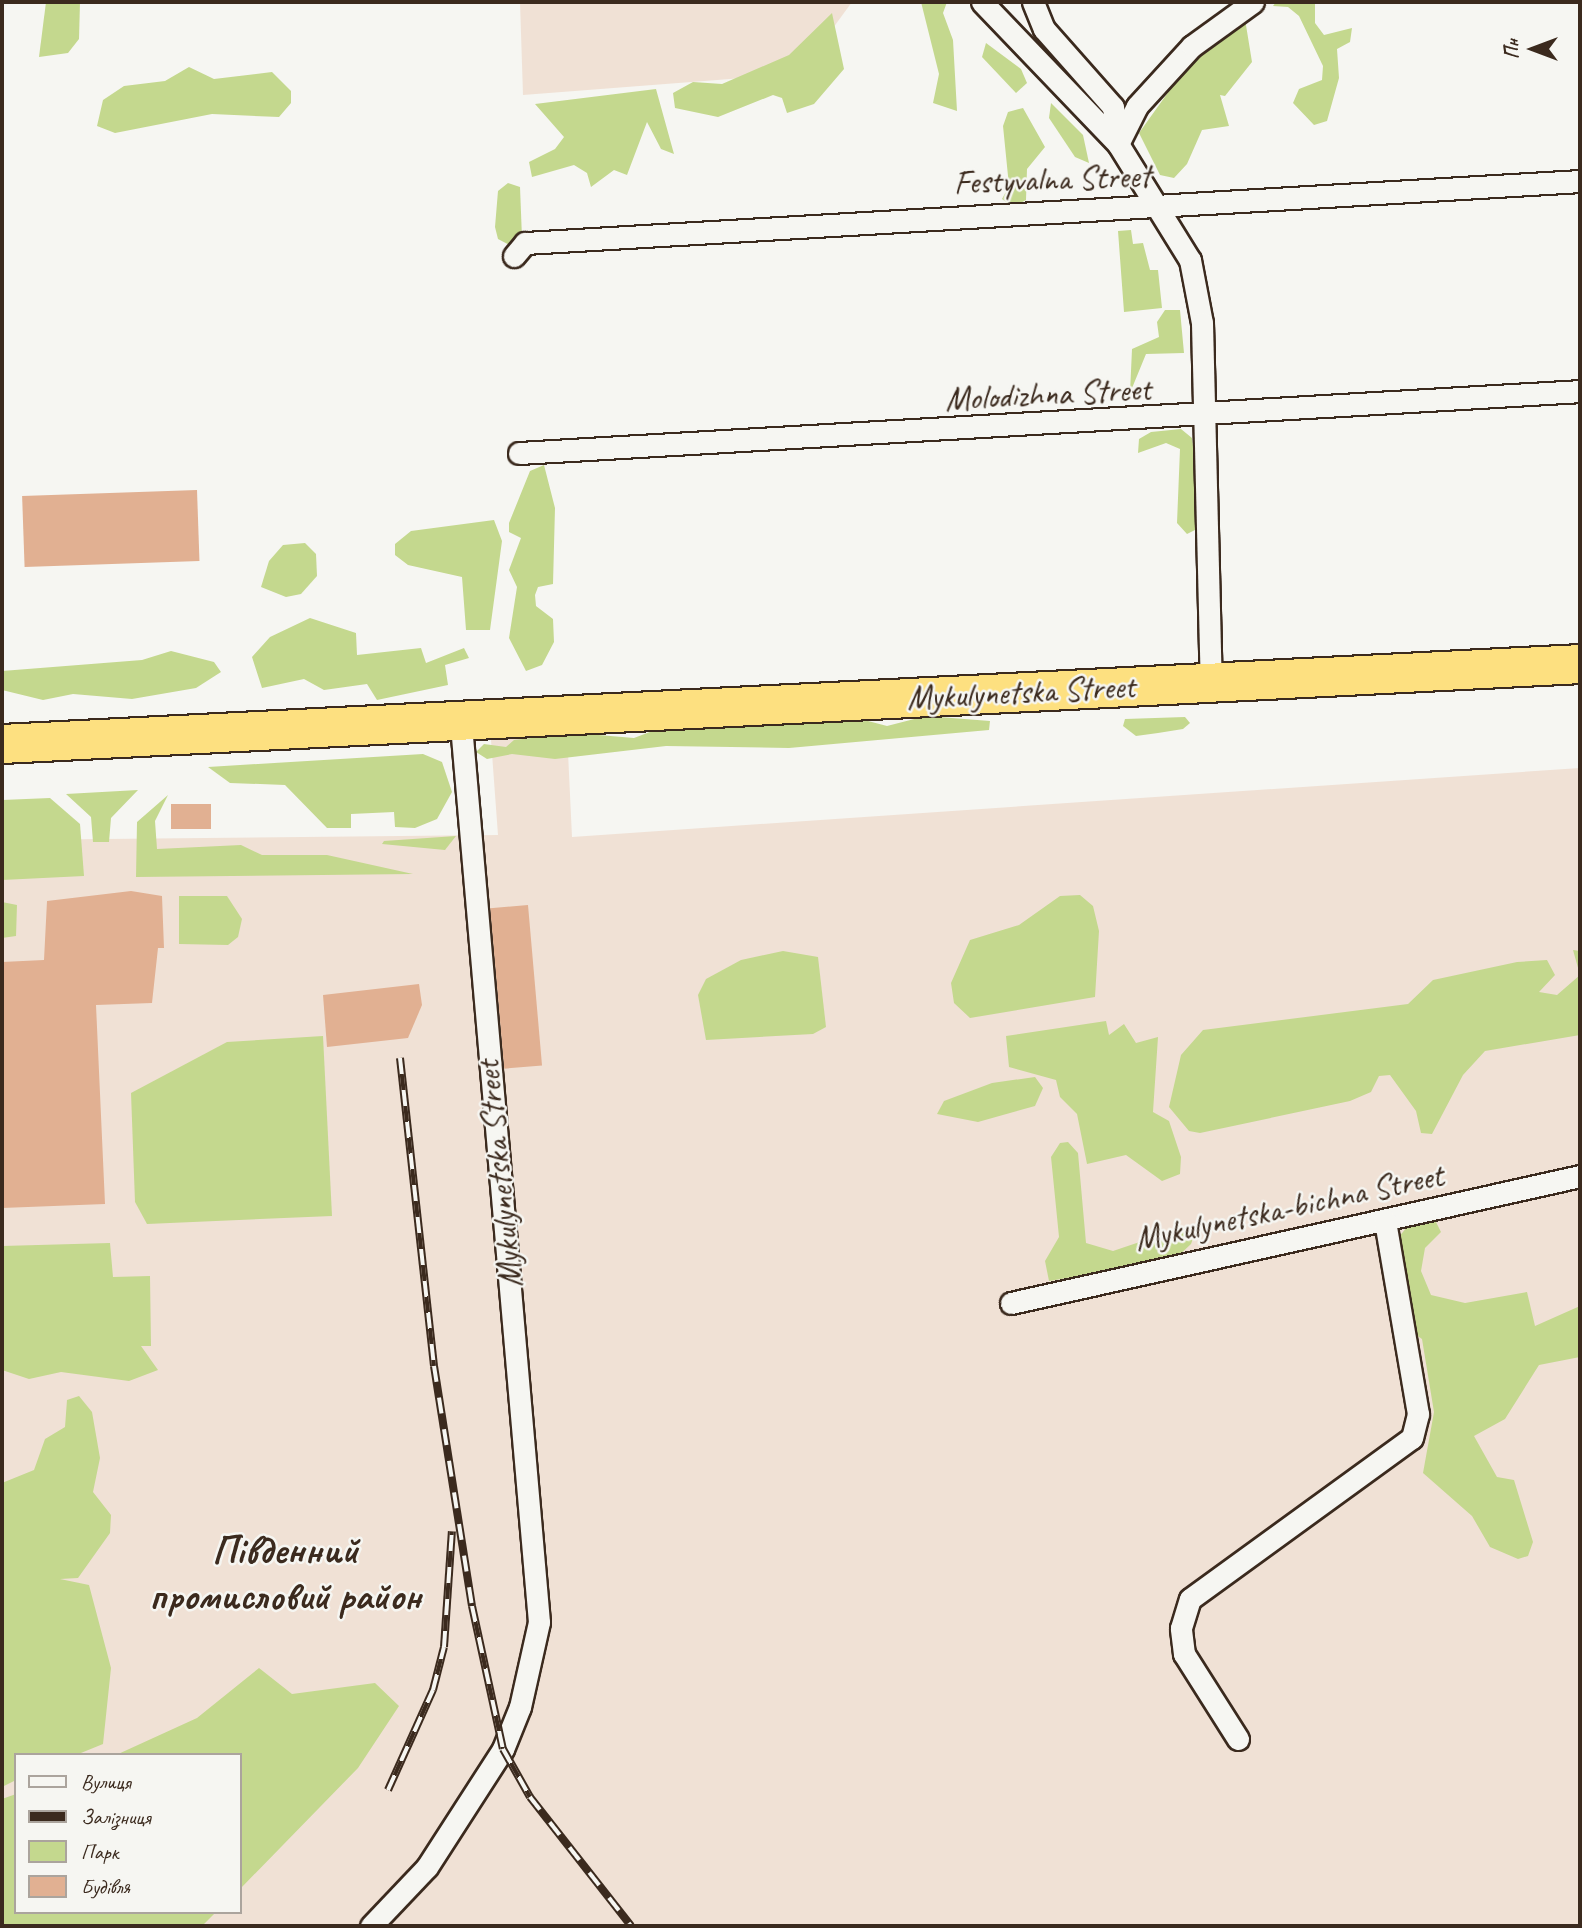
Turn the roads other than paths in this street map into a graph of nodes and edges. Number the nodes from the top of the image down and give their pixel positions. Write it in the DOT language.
graph roads {
  1 [pos="982,2"];
  2 [pos="1033,2"];
  3 [pos="1253,2"];
  4 [pos="1118,144"];
  5 [pos="1580,181"];
  6 [pos="1163,208"];
  7 [pos="520,249"];
  8 [pos="1580,391"];
  9 [pos="1205,417"];
  10 [pos="519,453"];
  11 [pos="1580,664"];
  12 [pos="1211,684"];
  13 [pos="461,725"];
  14 [pos="2,744"];
  15 [pos="1580,1176"];
  16 [pos="1385,1220"];
  17 [pos="1010,1303"];
  18 [pos="1238,1739"];
  19 [pos="371,1926"];
  1 -- 4 [label="street"];
  2 -- 4 [label="street"];
  3 -- 4 [label="street"];
  4 -- 6 [label="street"];
  5 -- 6 [label="street, Festyvalna Street"];
  6 -- 7 [label="street, Festyvalna Street"];
  6 -- 9 [label="street"];
  8 -- 9 [label="street, Molodizhna Street"];
  9 -- 10 [label="street, Molodizhna Street"];
  9 -- 12 [label="street"];
  11 -- 12 [label="highway, Mykulynetska Street"];
  12 -- 13 [label="highway, Mykulynetska Street"];
  13 -- 14 [label="highway, Mykulynetska Street"];
  13 -- 19 [label="street, Mykulynetska Street"];
  15 -- 16 [label="street, Mykulynetska-bichna Street"];
  16 -- 17 [label="street, Mykulynetska-bichna Street"];
  16 -- 18 [label="street"];
}
